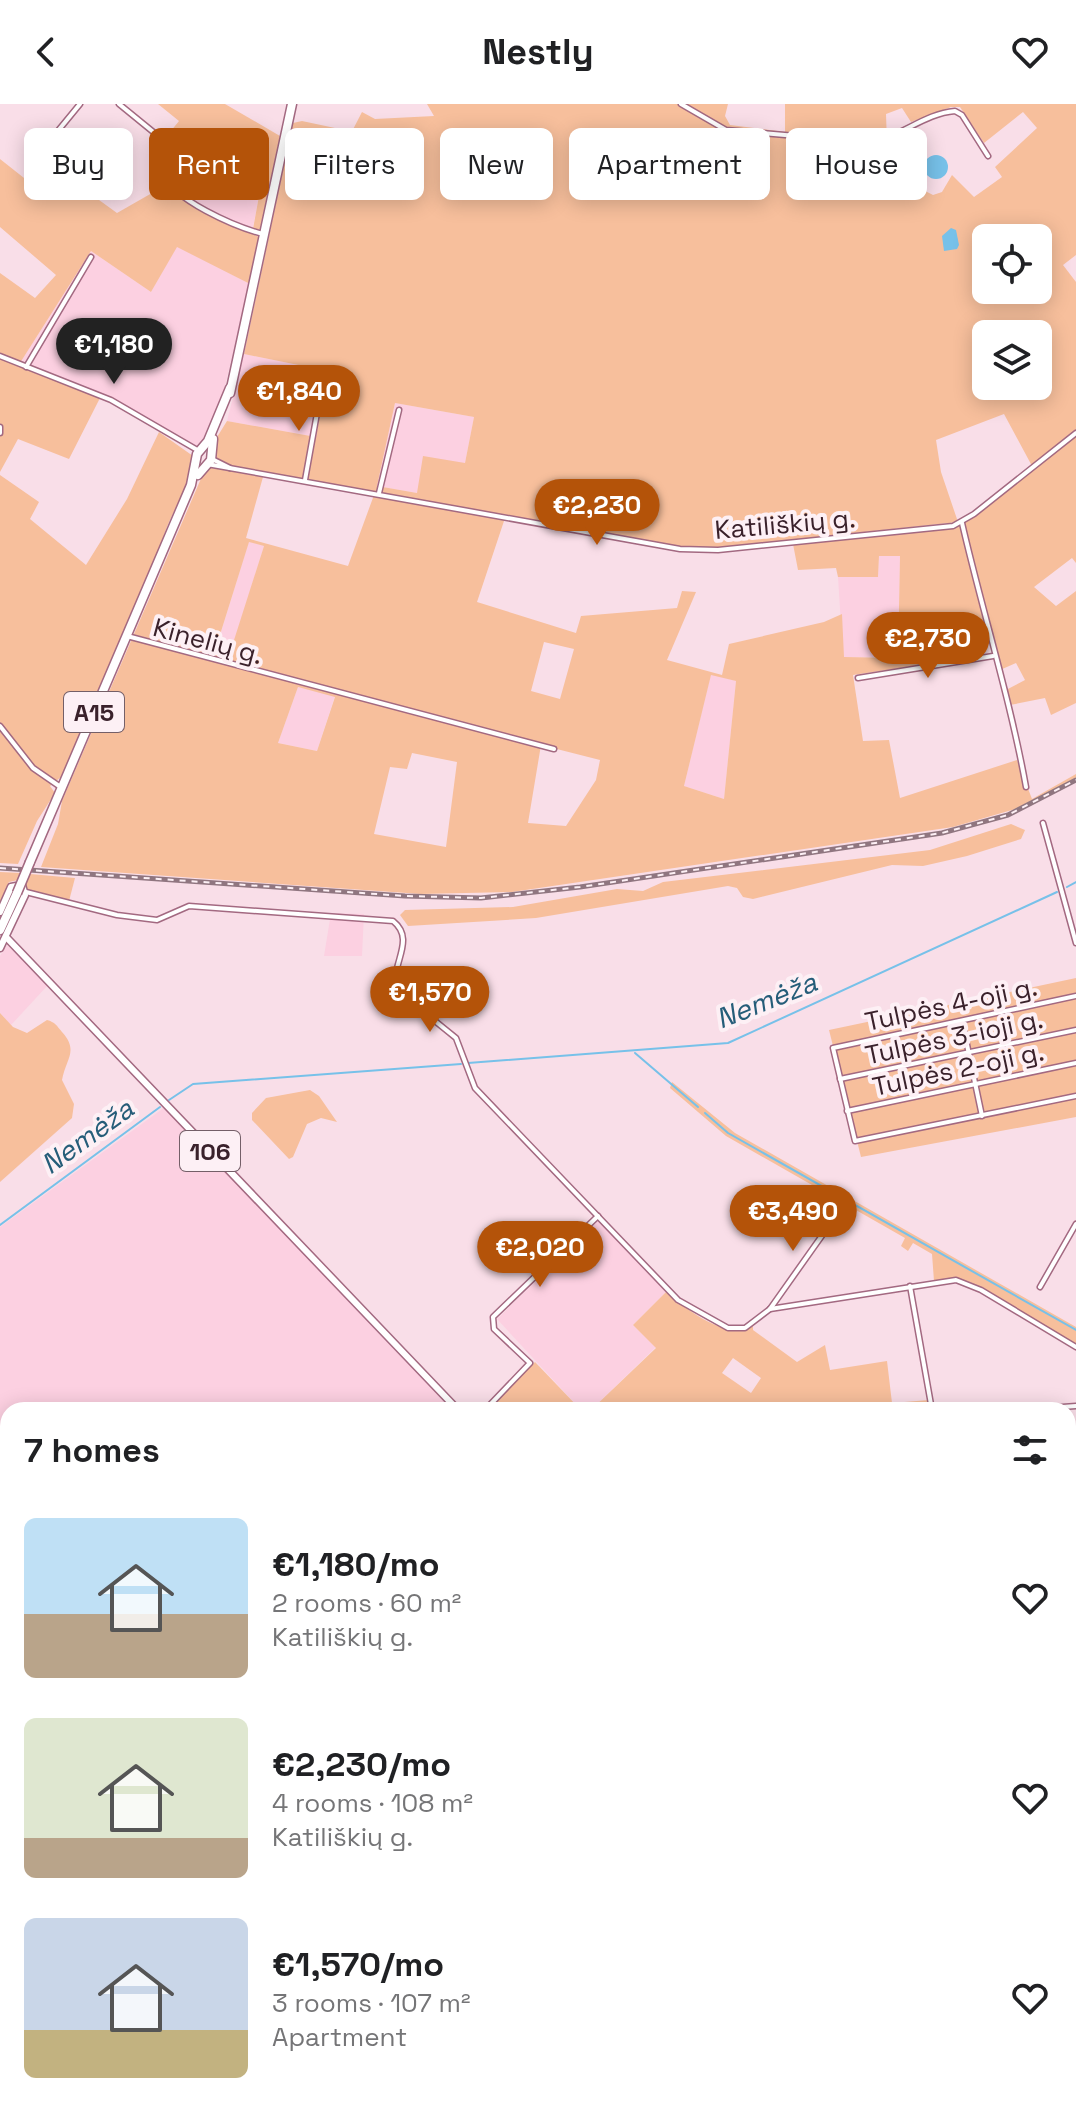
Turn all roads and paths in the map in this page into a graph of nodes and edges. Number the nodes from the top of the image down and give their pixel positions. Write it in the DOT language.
graph roads {
  1 [pos="80,104"];
  2 [pos="119,104"];
  3 [pos="292,104"];
  4 [pos="681,104"];
  5 [pos="60,128"];
  6 [pos="988,156"];
  7 [pos="265,235"];
  8 [pos="91,257"];
  9 [pos="0,356"];
  10 [pos="26,367"];
  11 [pos="321,391"];
  12 [pos="399,410"];
  13 [pos="1076,433"];
  14 [pos="204,457"];
  15 [pos="305,480"];
  16 [pos="379,493"];
  17 [pos="962,523"];
  18 [pos="127,636"];
  19 [pos="993,656"];
  20 [pos="858,678"];
  21 [pos="0,726"];
  22 [pos="554,749"];
  23 [pos="1026,787"];
  24 [pos="62,788"];
  25 [pos="1043,823"];
  26 [pos="21,892"];
  27 [pos="0,912"];
  28 [pos="3,934"];
  29 [pos="1076,943"];
  30 [pos="0,948"];
  31 [pos="1076,996"];
  32 [pos="962,1021"];
  33 [pos="1076,1030"];
  34 [pos="969,1053"];
  35 [pos="1076,1063"];
  36 [pos="840,1079"];
  37 [pos="975,1084"];
  38 [pos="1076,1096"];
  39 [pos="847,1111"];
  40 [pos="982,1116"];
  41 [pos="838,1213"];
  42 [pos="598,1216"];
  43 [pos="1076,1224"];
  44 [pos="910,1286"];
  45 [pos="1040,1287"];
  46 [pos="770,1309"];
  47 [pos="1076,1347"];
  48 [pos="450,1402"];
  49 [pos="493,1402"];
  50 [pos="931,1402"];
  1 -- 5 [label="street"];
  2 -- 7 [label="street"];
  3 -- 7 [label="highway, A15"];
  4 -- 6 [label="street"];
  7 -- 14 [label="highway, A15"];
  8 -- 10 [label="street"];
  9 -- 10 [label="street, Katiliškių g."];
  10 -- 14 [label="street, Katiliškių g."];
  11 -- 15 [label="street"];
  12 -- 16 [label="street"];
  13 -- 17 [label="street"];
  14 -- 15 [label="street, Katiliškių g."];
  14 -- 18 [label="highway, A15"];
  15 -- 16 [label="street, Katiliškių g."];
  16 -- 17 [label="street, Katiliškių g."];
  17 -- 19 [label="street"];
  18 -- 22 [label="street, Kinelių g."];
  18 -- 24 [label="highway, A15"];
  19 -- 20 [label="street"];
  19 -- 23 [label="street"];
  21 -- 24 [label="street"];
  24 -- 26 [label="highway, A15, bridge"];
  25 -- 29 [label="street"];
  26 -- 27 [label="main road"];
  26 -- 28 [label="highway, A15"];
  26 -- 42 [label="street"];
  28 -- 30 [label="main road"];
  28 -- 48 [label="main road, 106"];
  31 -- 32 [label="street, Tulpės 4-oji g."];
  32 -- 34 [label="street"];
  32 -- 36 [label="street, Tulpės 4-oji g."];
  33 -- 34 [label="street, Tulpės 3-ioji g."];
  34 -- 36 [label="street, Tulpės 3-ioji g."];
  34 -- 37 [label="street"];
  35 -- 37 [label="street, Tulpės 2-oji g."];
  36 -- 39 [label="street"];
  37 -- 39 [label="street, Tulpės 2-oji g."];
  37 -- 40 [label="street"];
  38 -- 40 [label="street"];
  39 -- 40 [label="street"];
  41 -- 46 [label="street"];
  42 -- 46 [label="street"];
  42 -- 49 [label="street"];
  43 -- 45 [label="street"];
  44 -- 46 [label="street"];
  44 -- 47 [label="street"];
  44 -- 50 [label="street"];
}
